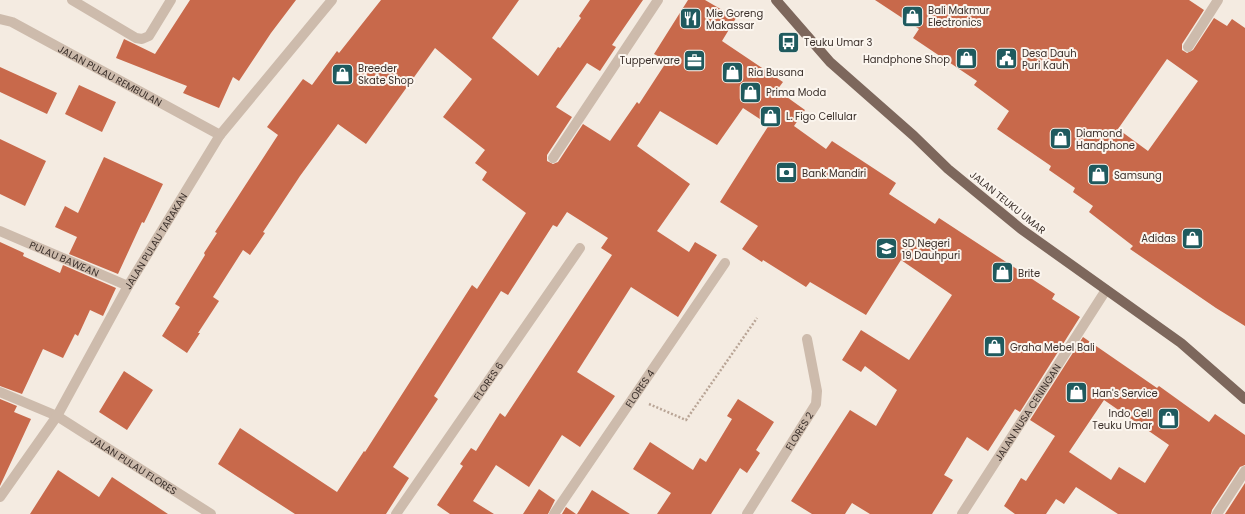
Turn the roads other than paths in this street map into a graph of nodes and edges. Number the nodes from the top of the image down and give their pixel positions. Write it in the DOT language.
graph roads {
  1 [pos="72,0"];
  2 [pos="171,0"];
  3 [pos="332,0"];
  4 [pos="658,0"];
  5 [pos="776,0"];
  6 [pos="1218,0"];
  7 [pos="0,19"];
  8 [pos="1188,47"];
  9 [pos="220,135"];
  10 [pos="553,158"];
  11 [pos="0,231"];
  12 [pos="580,248"];
  13 [pos="725,263"];
  14 [pos="128,286"];
  15 [pos="1106,290"];
  16 [pos="807,339"];
  17 [pos="0,392"];
  18 [pos="1245,399"];
  19 [pos="57,416"];
  20 [pos="1245,470"];
  21 [pos="0,497"];
  22 [pos="211,514"];
  23 [pos="396,514"];
  24 [pos="554,514"];
  25 [pos="747,514"];
  26 [pos="962,514"];
  27 [pos="1217,514"];
  1 -- 2 [label="street"];
  3 -- 9 [label="street, JALAN PULAU TARAKAN"];
  4 -- 10 [label="street"];
  5 -- 15 [label="main road, JALAN TEUKU UMAR"];
  6 -- 8 [label="street"];
  7 -- 9 [label="street, JALAN PULAU REMBULAN"];
  9 -- 14 [label="street, JALAN PULAU TARAKAN"];
  11 -- 14 [label="street, PULAU BAWEAN"];
  12 -- 23 [label="street, FLORES 6"];
  13 -- 24 [label="street, FLORES 4"];
  14 -- 19 [label="street, JALAN PULAU TARAKAN"];
  15 -- 18 [label="main road, JALAN TEUKU UMAR"];
  15 -- 26 [label="street, JALAN NUSA CENINGAN"];
  16 -- 25 [label="street, FLORES 2"];
  17 -- 19 [label="street, JALAN PULAU FLORES"];
  19 -- 21 [label="street, JALAN PULAU TARAKAN"];
  19 -- 22 [label="street, JALAN PULAU FLORES"];
  20 -- 27 [label="street"];
}
